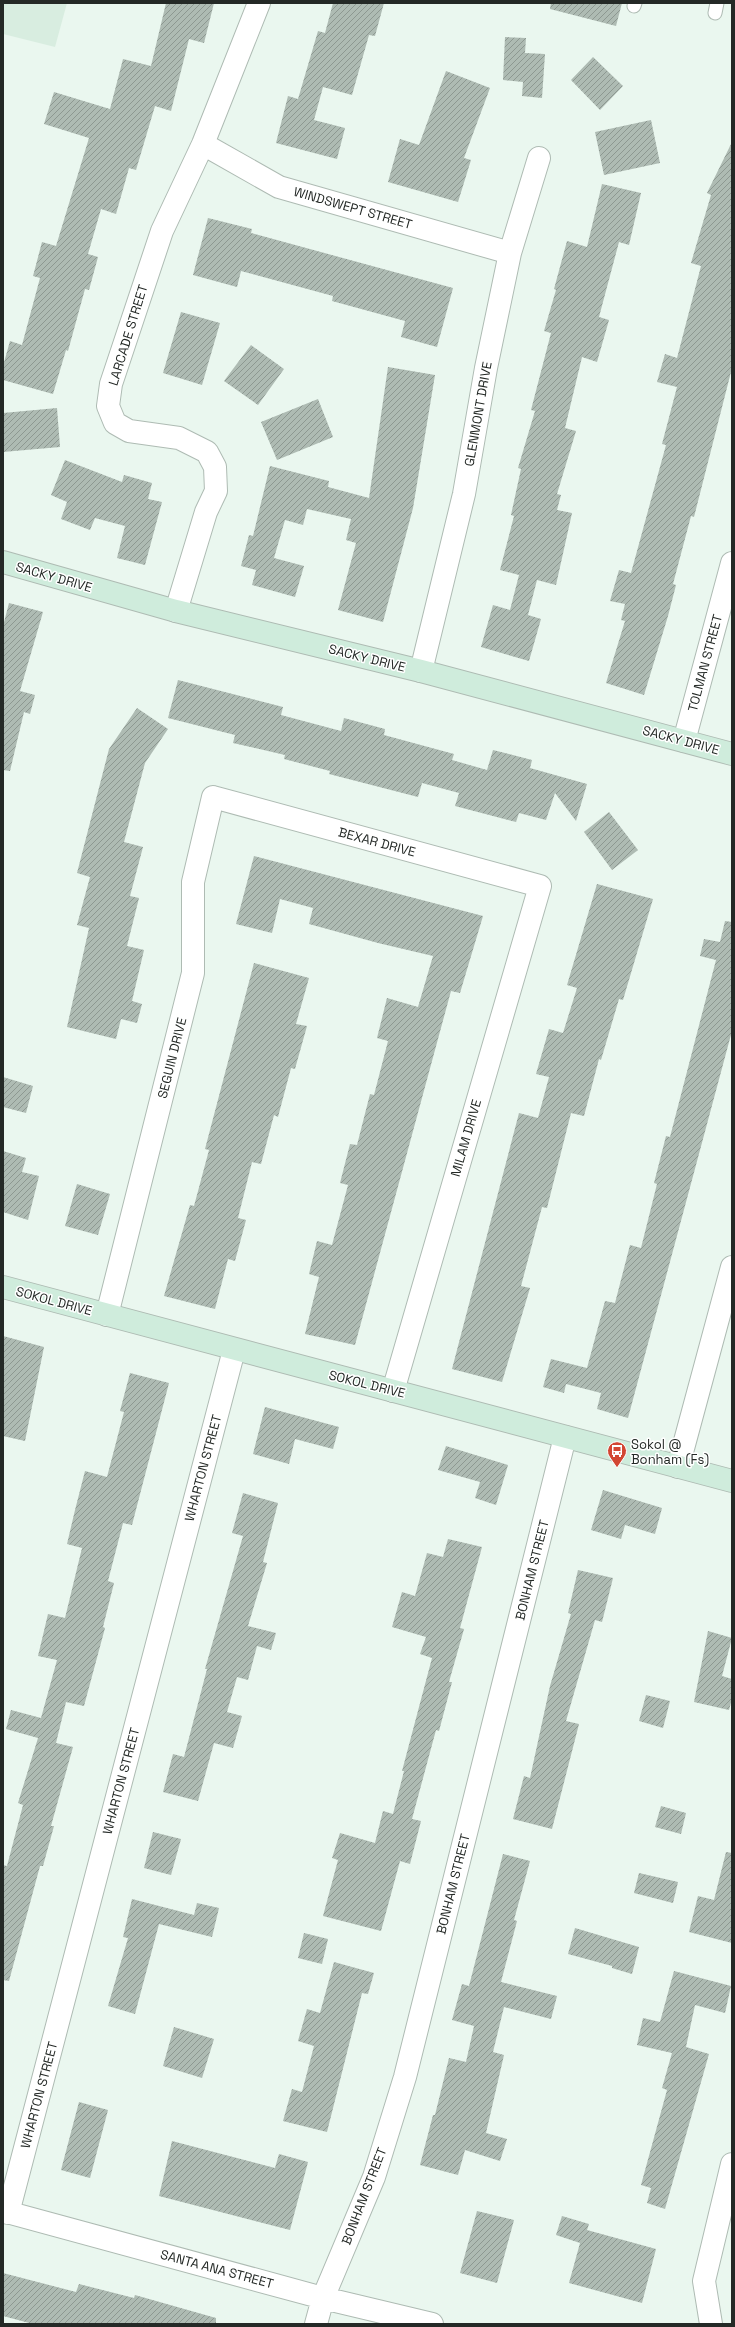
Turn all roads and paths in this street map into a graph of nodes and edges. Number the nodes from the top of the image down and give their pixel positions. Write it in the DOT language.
graph roads {
  1 [pos="259,3"];
  2 [pos="203,144"];
  3 [pos="539,158"];
  4 [pos="510,253"];
  5 [pos="3,562"];
  6 [pos="732,563"];
  7 [pos="176,611"];
  8 [pos="421,671"];
  9 [pos="684,741"];
  10 [pos="732,754"];
  11 [pos="213,797"];
  12 [pos="540,886"];
  13 [pos="732,1266"];
  14 [pos="3,1287"];
  15 [pos="107,1315"];
  16 [pos="234,1350"];
  17 [pos="393,1391"];
  18 [pos="565,1437"];
  19 [pos="678,1467"];
  20 [pos="732,1481"];
  21 [pos="732,2164"];
  22 [pos="5,2212"];
  23 [pos="323,2298"];
  24 [pos="316,2324"];
  25 [pos="432,2324"];
  26 [pos="712,2324"];
  1 -- 2 [label="street, LARCADE STREET"];
  2 -- 4 [label="street, WINDSWEPT STREET"];
  2 -- 7 [label="street, LARCADE STREET"];
  3 -- 4 [label="street, GLENMONT DRIVE"];
  4 -- 8 [label="street, GLENMONT DRIVE"];
  5 -- 7 [label="street, SACKY DRIVE"];
  6 -- 9 [label="street, TOLMAN STREET"];
  7 -- 8 [label="street, SACKY DRIVE"];
  8 -- 9 [label="street, SACKY DRIVE"];
  9 -- 10 [label="street, SACKY DRIVE"];
  11 -- 12 [label="street, BEXAR DRIVE"];
  11 -- 15 [label="street, SEGUIN DRIVE"];
  12 -- 17 [label="street, MILAM DRIVE"];
  13 -- 19 [label="street"];
  14 -- 15 [label="street, SOKOL DRIVE"];
  15 -- 16 [label="street, SOKOL DRIVE"];
  16 -- 17 [label="street, SOKOL DRIVE"];
  16 -- 22 [label="street, WHARTON STREET"];
  17 -- 18 [label="street, SOKOL DRIVE"];
  18 -- 19 [label="street, SOKOL DRIVE"];
  18 -- 23 [label="street, BONHAM STREET"];
  19 -- 20 [label="street, SOKOL DRIVE"];
  21 -- 26 [label="street"];
  22 -- 23 [label="street, SANTA ANA STREET"];
  23 -- 24 [label="street, BONHAM STREET"];
  23 -- 25 [label="street, SANTA ANA STREET"];
}
